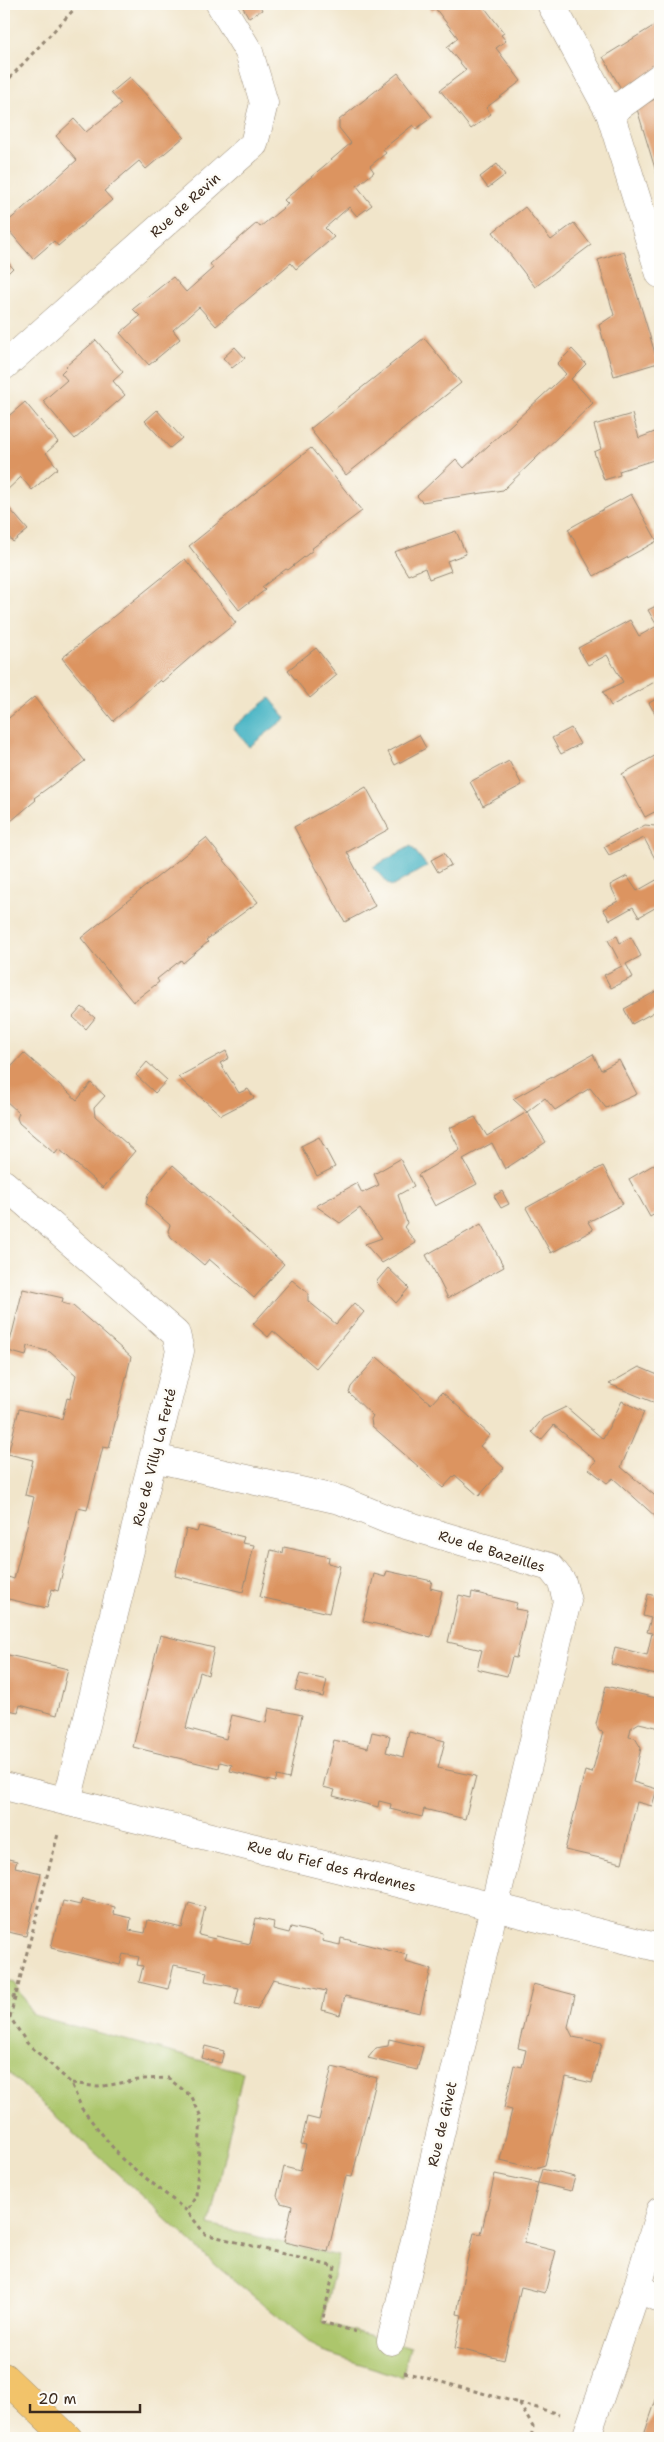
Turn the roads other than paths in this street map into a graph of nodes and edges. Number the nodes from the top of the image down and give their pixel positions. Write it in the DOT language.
graph roads {
  1 [pos="220,4"];
  2 [pos="551,4"];
  3 [pos="660,77"];
  4 [pos="610,113"];
  5 [pos="660,274"];
  6 [pos="4,366"];
  7 [pos="4,1184"];
  8 [pos="154,1458"];
  9 [pos="4,1786"];
  10 [pos="67,1801"];
  11 [pos="494,1906"];
  12 [pos="660,1948"];
  13 [pos="660,2211"];
  14 [pos="648,2293"];
  15 [pos="391,2341"];
  16 [pos="4,2377"];
  17 [pos="68,2438"];
  18 [pos="586,2438"];
  1 -- 6 [label="street, Rue de Revin"];
  2 -- 4 [label="street"];
  3 -- 4 [label="street"];
  4 -- 5 [label="street"];
  7 -- 8 [label="street, Rue de Villy La Ferté"];
  8 -- 10 [label="street, Rue de Villy La Ferté"];
  8 -- 11 [label="street, Rue de Bazeilles"];
  9 -- 10 [label="street, Rue du Fief des Ardennes"];
  10 -- 11 [label="street, Rue du Fief des Ardennes"];
  11 -- 12 [label="street, Rue du Fief des Ardennes"];
  11 -- 15 [label="street, Rue de Givet"];
  13 -- 14 [label="street"];
  14 -- 18 [label="street"];
  16 -- 17 [label="highway"];
}
